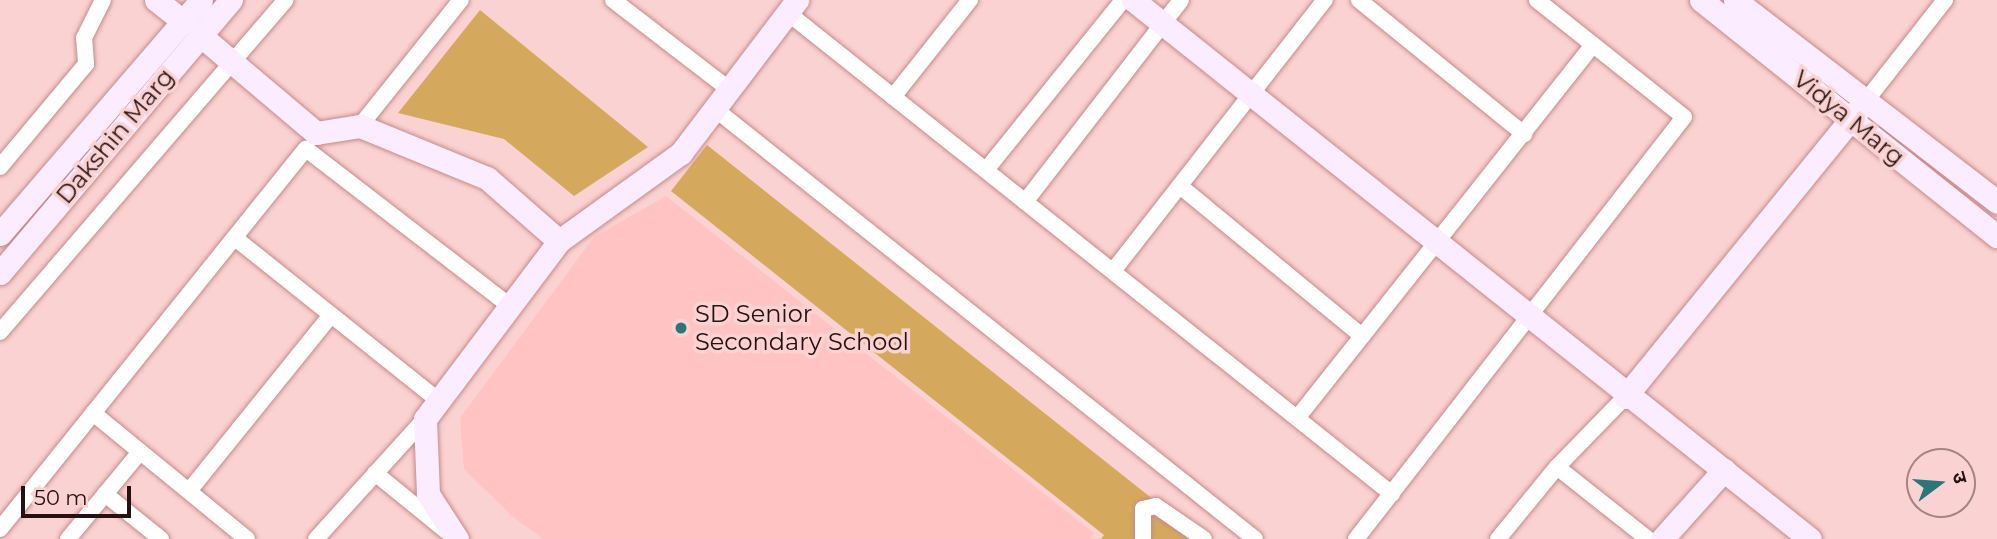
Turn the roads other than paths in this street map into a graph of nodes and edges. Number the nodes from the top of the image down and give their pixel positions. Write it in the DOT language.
graph roads {
  1 [pos="103,0"];
  2 [pos="201,0"];
  3 [pos="231,0"];
  4 [pos="286,0"];
  5 [pos="461,0"];
  6 [pos="613,0"];
  7 [pos="970,0"];
  8 [pos="1123,0"];
  9 [pos="1133,0"];
  10 [pos="1181,0"];
  11 [pos="1325,0"];
  12 [pos="1359,0"];
  13 [pos="1537,0"];
  14 [pos="1701,0"];
  15 [pos="1735,0"];
  16 [pos="1945,0"];
  17 [pos="793,6"];
  18 [pos="177,14"];
  19 [pos="1162,23"];
  20 [pos="1593,45"];
  21 [pos="232,62"];
  22 [pos="730,89"];
  23 [pos="1251,95"];
  24 [pos="893,97"];
  25 [pos="715,109"];
  26 [pos="1858,111"];
  27 [pos="360,125"];
  28 [pos="1524,134"];
  29 [pos="311,141"];
  30 [pos="0,167"];
  31 [pos="986,170"];
  32 [pos="1180,186"];
  33 [pos="1025,202"];
  34 [pos="1997,202"];
  35 [pos="0,234"];
  36 [pos="1997,236"];
  37 [pos="235,238"];
  38 [pos="559,241"];
  39 [pos="1435,244"];
  40 [pos="1113,271"];
  41 [pos="0,273"];
  42 [pos="510,306"];
  43 [pos="331,314"];
  44 [pos="1528,320"];
  45 [pos="0,332"];
  46 [pos="1362,335"];
  47 [pos="1625,397"];
  48 [pos="432,410"];
  49 [pos="93,413"];
  50 [pos="1298,417"];
  51 [pos="140,452"];
  52 [pos="1557,467"];
  53 [pos="1724,470"];
  54 [pos="375,473"];
  55 [pos="189,491"];
  56 [pos="105,494"];
  57 [pos="1392,494"];
  58 [pos="0,529"];
  59 [pos="239,536"];
  60 [pos="159,538"];
  61 [pos="68,539"];
  62 [pos="316,539"];
  63 [pos="457,539"];
  64 [pos="1143,539"];
  65 [pos="1204,539"];
  66 [pos="1255,539"];
  67 [pos="1356,539"];
  68 [pos="1498,539"];
  69 [pos="1648,539"];
  70 [pos="1662,539"];
  71 [pos="1810,539"];
  1 -- 30 [label="street"];
  2 -- 18 [label="street, Dakshin Marg"];
  3 -- 18 [label="street, Dakshin Marg"];
  4 -- 21 [label="street"];
  5 -- 27 [label="street"];
  6 -- 22 [label="street"];
  7 -- 24 [label="street"];
  8 -- 31 [label="street"];
  9 -- 19 [label="street"];
  10 -- 19 [label="street"];
  11 -- 23 [label="street"];
  12 -- 28 [label="street"];
  13 -- 20 [label="street"];
  14 -- 26 [label="street, Vidya Marg"];
  15 -- 26 [label="street, Vidya Marg"];
  16 -- 26 [label="street"];
  17 -- 22 [label="street"];
  17 -- 24 [label="street"];
  18 -- 21 [label="street"];
  18 -- 35 [label="street, Dakshin Marg"];
  18 -- 41 [label="street, Dakshin Marg"];
  19 -- 23 [label="street"];
  19 -- 33 [label="street"];
  20 -- 28 [label="street"];
  20 -- 44 [label="street"];
  21 -- 29 [label="street"];
  21 -- 45 [label="street"];
  22 -- 25 [label="street"];
  23 -- 32 [label="street"];
  23 -- 39 [label="street"];
  24 -- 31 [label="street"];
  25 -- 38 [label="street"];
  25 -- 66 [label="street"];
  26 -- 34 [label="street, Vidya Marg"];
  26 -- 36 [label="street, Vidya Marg"];
  26 -- 47 [label="street"];
  27 -- 29 [label="street"];
  27 -- 38 [label="street"];
  28 -- 39 [label="street"];
  29 -- 37 [label="street"];
  29 -- 42 [label="street"];
  31 -- 33 [label="street"];
  32 -- 40 [label="street"];
  32 -- 46 [label="street"];
  33 -- 40 [label="street"];
  37 -- 43 [label="street"];
  37 -- 49 [label="street"];
  38 -- 42 [label="street"];
  39 -- 44 [label="street"];
  39 -- 46 [label="street"];
  40 -- 50 [label="street"];
  42 -- 48 [label="street"];
  43 -- 48 [label="street"];
  43 -- 55 [label="street"];
  44 -- 47 [label="street"];
  44 -- 57 [label="street"];
  46 -- 50 [label="street"];
  47 -- 52 [label="street"];
  47 -- 53 [label="street"];
  48 -- 54 [label="street"];
  48 -- 63 [label="street"];
  49 -- 51 [label="street"];
  49 -- 58 [label="street"];
  50 -- 57 [label="street"];
  51 -- 55 [label="street"];
  51 -- 56 [label="street"];
  52 -- 68 [label="street"];
  52 -- 69 [label="street"];
  53 -- 70 [label="street"];
  53 -- 71 [label="street"];
  54 -- 62 [label="street"];
  54 -- 63 [label="street"];
  55 -- 59 [label="street"];
  56 -- 60 [label="street"];
  56 -- 61 [label="street"];
  57 -- 67 [label="street"];
  64 -- 65 [label="street"];
}
